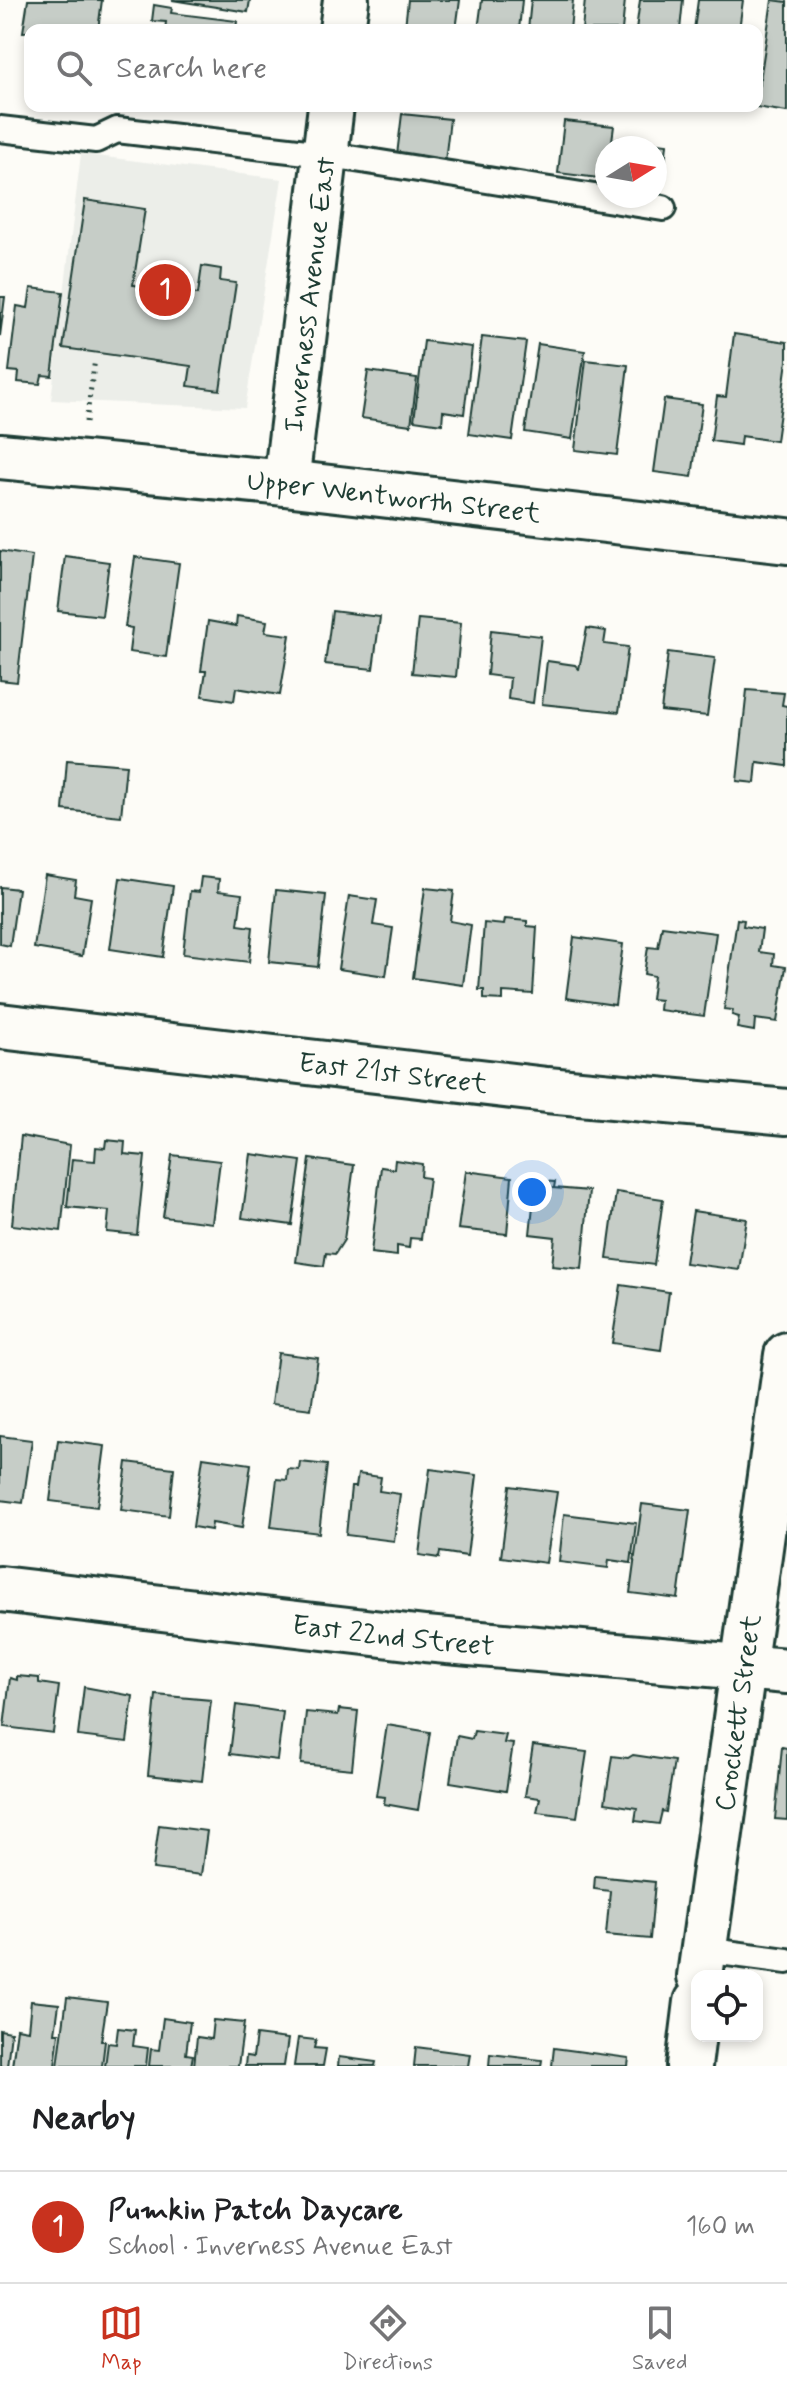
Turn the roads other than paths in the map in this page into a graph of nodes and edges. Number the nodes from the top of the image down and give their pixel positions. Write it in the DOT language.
graph roads {
  1 [pos="346,0"];
  2 [pos="343,24"];
  3 [pos="330,112"];
  4 [pos="0,129"];
  5 [pos="324,154"];
  6 [pos="595,197"];
  7 [pos="0,456"];
  8 [pos="286,483"];
  9 [pos="787,541"];
  10 [pos="0,1026"];
  11 [pos="787,1112"];
  12 [pos="785,1379"];
  13 [pos="0,1589"];
  14 [pos="743,1666"];
  15 [pos="787,1671"];
  16 [pos="787,1961"];
  17 [pos="702,1963"];
  18 [pos="692,2042"];
  19 [pos="689,2066"];
  1 -- 2 [label="street"];
  3 -- 5 [label="street, Inverness Avenue East"];
  4 -- 5 [label="lane"];
  5 -- 6 [label="lane"];
  5 -- 8 [label="street, Inverness Avenue East"];
  7 -- 8 [label="street, Upper Wentworth Street"];
  8 -- 9 [label="street, Upper Wentworth Street"];
  10 -- 11 [label="street, East 21st Street"];
  12 -- 14 [label="street, Crockett Street"];
  13 -- 14 [label="street, East 22nd Street"];
  14 -- 15 [label="street, East 22nd Street"];
  14 -- 17 [label="street, Crockett Street"];
  16 -- 17 [label="lane"];
  18 -- 19 [label="street"];
}
